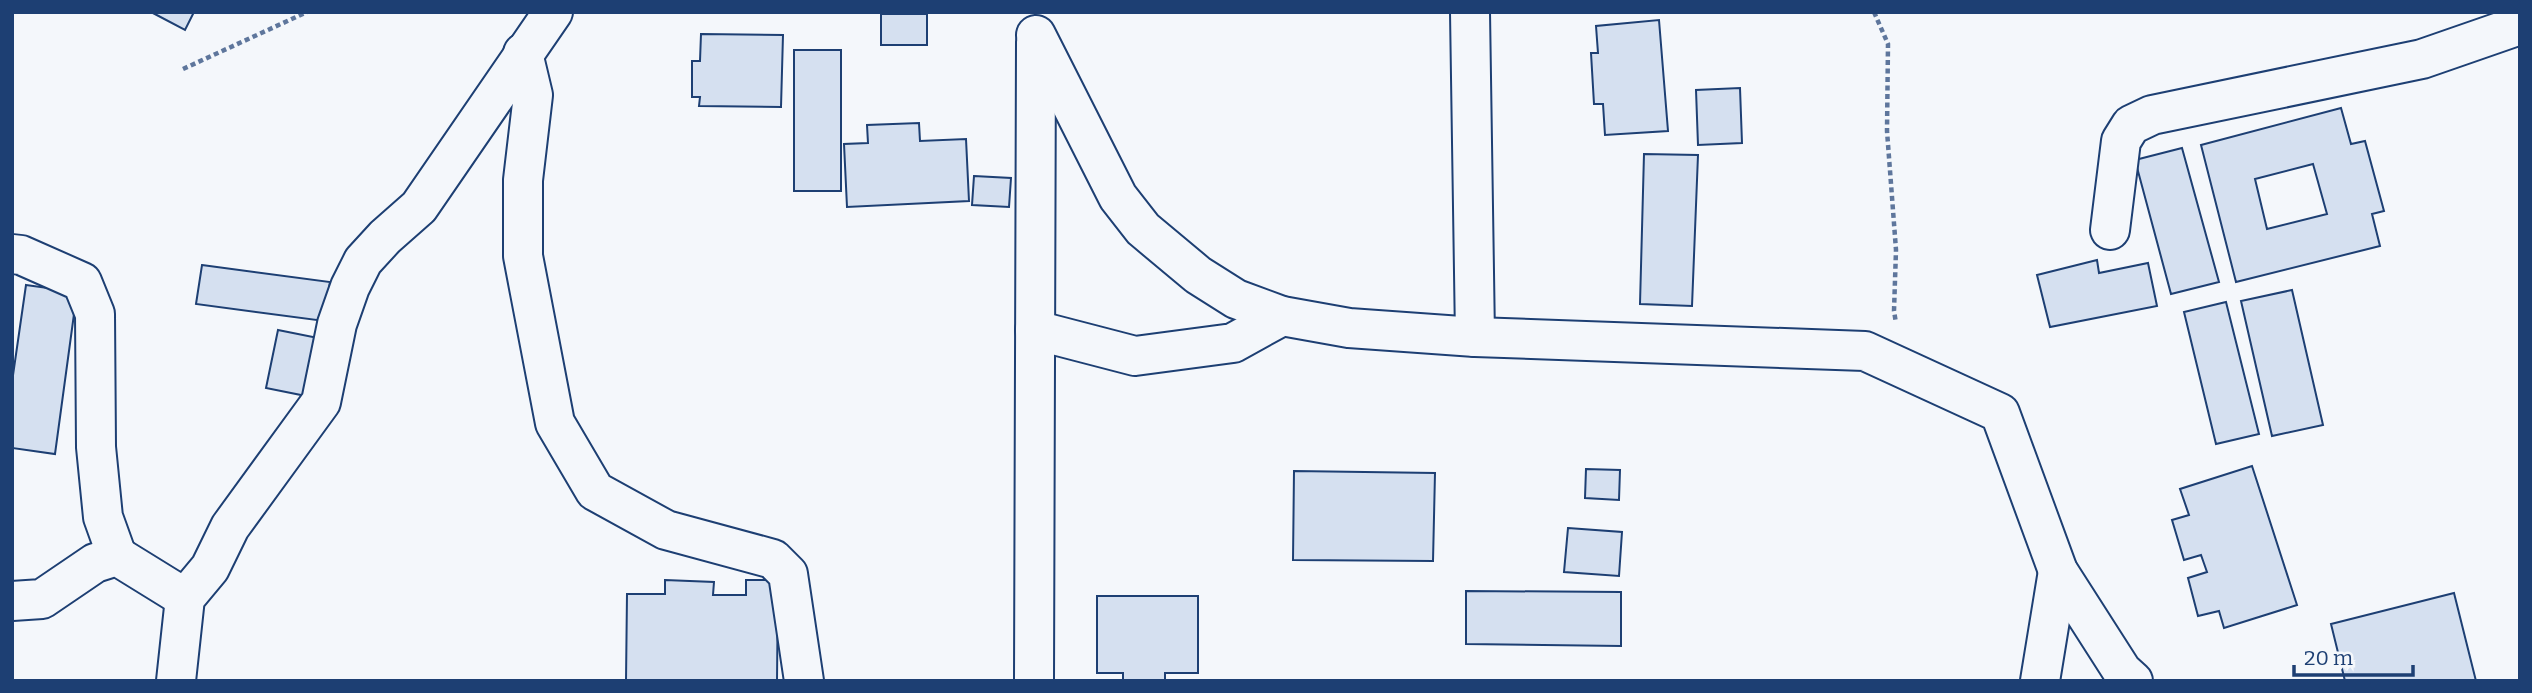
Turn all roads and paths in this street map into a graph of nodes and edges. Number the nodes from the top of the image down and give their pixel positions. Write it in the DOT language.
graph roads {
  1 [pos="307,12"];
  2 [pos="553,12"];
  3 [pos="1470,12"];
  4 [pos="1874,12"];
  5 [pos="1036,24"];
  6 [pos="2520,25"];
  7 [pos="523,53"];
  8 [pos="183,69"];
  9 [pos="2110,230"];
  10 [pos="12,254"];
  11 [pos="1282,316"];
  12 [pos="1035,330"];
  13 [pos="1475,337"];
  14 [pos="1904,368"];
  15 [pos="117,556"];
  16 [pos="2058,571"];
  17 [pos="185,598"];
  18 [pos="12,601"];
  19 [pos="176,681"];
  20 [pos="804,681"];
  21 [pos="1034,681"];
  22 [pos="2040,681"];
  23 [pos="2133,681"];
  1 -- 8 [label="path"];
  2 -- 7 [label="street"];
  3 -- 13 [label="street"];
  4 -- 14 [label="path"];
  5 -- 11 [label="street"];
  5 -- 12 [label="street"];
  6 -- 9 [label="street"];
  7 -- 17 [label="street"];
  7 -- 20 [label="street"];
  10 -- 15 [label="street"];
  11 -- 12 [label="street"];
  11 -- 13 [label="street"];
  12 -- 21 [label="street"];
  13 -- 14 [label="street"];
  14 -- 16 [label="street"];
  15 -- 17 [label="street"];
  15 -- 18 [label="street"];
  16 -- 22 [label="street"];
  16 -- 23 [label="street"];
  17 -- 19 [label="street"];
}
